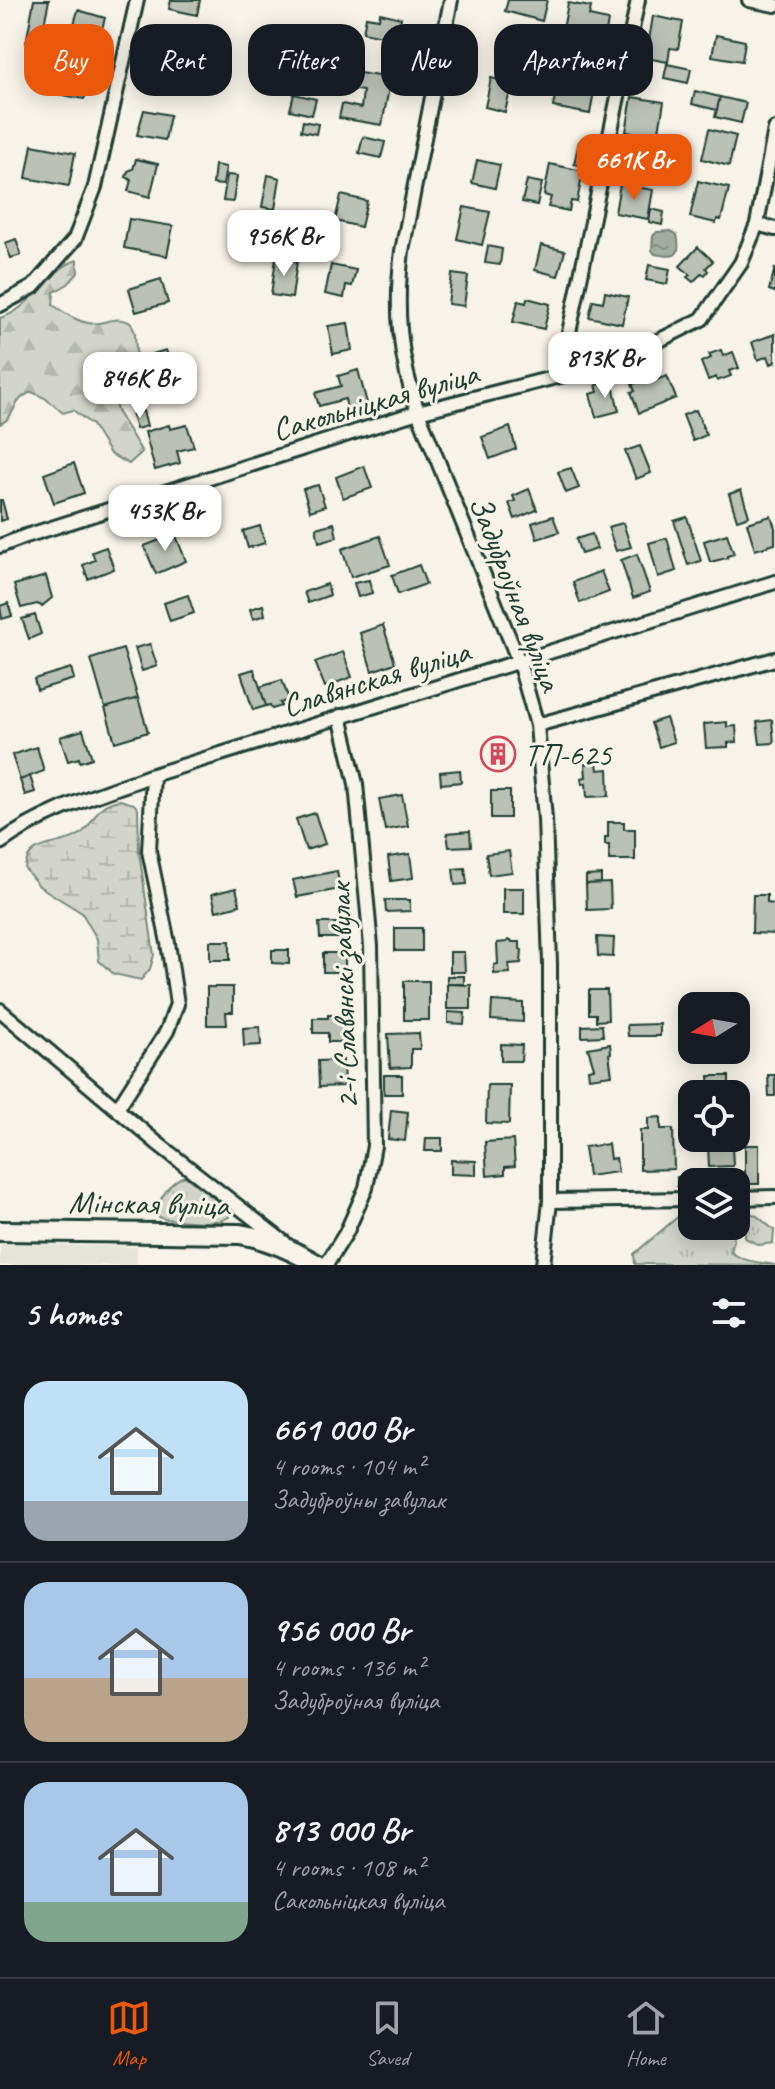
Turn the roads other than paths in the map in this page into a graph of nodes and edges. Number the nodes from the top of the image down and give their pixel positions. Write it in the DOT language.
graph roads {
  1 [pos="137,0"];
  2 [pos="451,0"];
  3 [pos="638,0"];
  4 [pos="749,0"];
  5 [pos="775,5"];
  6 [pos="775,129"];
  7 [pos="757,224"];
  8 [pos="775,229"];
  9 [pos="0,305"];
  10 [pos="560,376"];
  11 [pos="418,412"];
  12 [pos="0,546"];
  13 [pos="775,582"];
  14 [pos="775,659"];
  15 [pos="519,662"];
  16 [pos="340,716"];
  17 [pos="537,725"];
  18 [pos="153,775"];
  19 [pos="0,843"];
  20 [pos="0,1010"];
  21 [pos="117,1109"];
  22 [pos="775,1197"];
  23 [pos="750,1198"];
  24 [pos="678,1199"];
  25 [pos="550,1201"];
  26 [pos="0,1231"];
  27 [pos="293,1250"];
  28 [pos="318,1265"];
  29 [pos="326,1265"];
  30 [pos="543,1265"];
  1 -- 9 [label="street"];
  2 -- 11 [label="street, Задуброўная вуліца"];
  3 -- 10 [label="street"];
  4 -- 5 [label="street"];
  6 -- 7 [label="street, Сакольніцкая вуліца"];
  7 -- 8 [label="street"];
  7 -- 10 [label="street, Сакольніцкая вуліца"];
  10 -- 11 [label="street, Сакольніцкая вуліца"];
  11 -- 12 [label="street, Сакольніцкая вуліца"];
  11 -- 15 [label="street, Задуброўная вуліца"];
  13 -- 15 [label="street, Славянская вуліца"];
  14 -- 17 [label="street"];
  15 -- 16 [label="street, Славянская вуліца"];
  15 -- 17 [label="street, Задуброўная вуліца"];
  16 -- 18 [label="street, Славянская вуліца"];
  16 -- 29 [label="street, 2-і Славянскі завулак"];
  17 -- 25 [label="street, Задуброўная вуліца"];
  18 -- 19 [label="street, Славянская вуліца"];
  18 -- 21 [label="street"];
  20 -- 21 [label="street"];
  21 -- 27 [label="street"];
  22 -- 23 [label="street"];
  24 -- 25 [label="street"];
  25 -- 30 [label="street, Задуброўная вуліца"];
  26 -- 27 [label="main road, Мінская вуліца"];
  27 -- 28 [label="main road, Мінская вуліца"];
}
